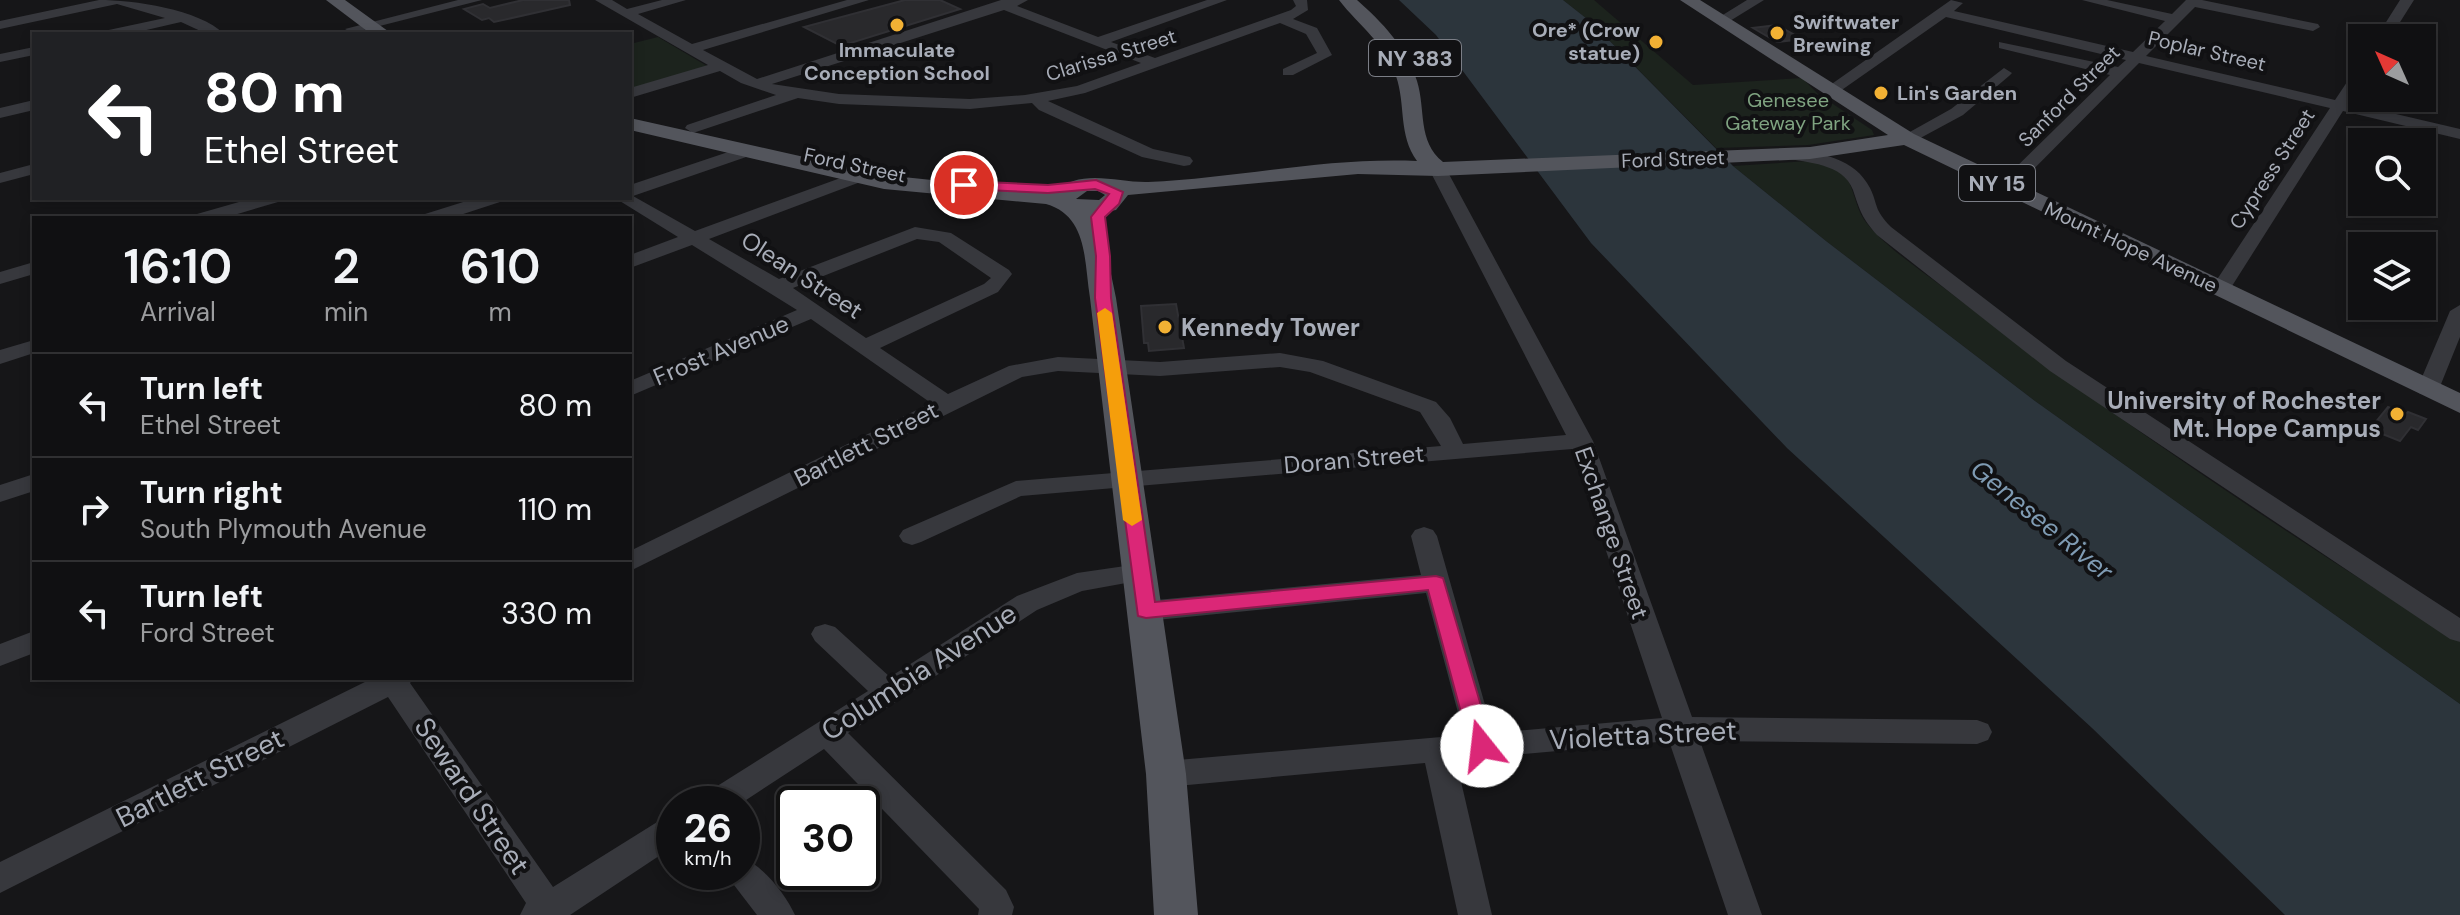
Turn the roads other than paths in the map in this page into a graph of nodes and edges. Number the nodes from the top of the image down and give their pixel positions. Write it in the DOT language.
graph roads {
  1 [pos="117,0"];
  2 [pos="312,0"];
  3 [pos="334,0"];
  4 [pos="475,0"];
  5 [pos="602,0"];
  6 [pos="679,0"];
  7 [pos="862,0"];
  8 [pos="984,0"];
  9 [pos="1220,0"];
  10 [pos="1300,0"];
  11 [pos="1347,0"];
  12 [pos="1364,0"];
  13 [pos="1688,0"];
  14 [pos="1757,0"];
  15 [pos="1960,0"];
  16 [pos="2089,0"];
  17 [pos="2407,0"];
  18 [pos="2193,1"];
  19 [pos="1015,3"];
  20 [pos="1943,12"];
  21 [pos="626,13"];
  22 [pos="181,18"];
  23 [pos="1281,19"];
  24 [pos="2175,19"];
  25 [pos="1720,21"];
  26 [pos="2392,24"];
  27 [pos="0,25"];
  28 [pos="2313,27"];
  29 [pos="366,30"];
  30 [pos="118,32"];
  31 [pos="214,32"];
  32 [pos="1099,41"];
  33 [pos="2004,45"];
  34 [pos="690,49"];
  35 [pos="32,51"];
  36 [pos="0,58"];
  37 [pos="2137,58"];
  38 [pos="1156,64"];
  39 [pos="722,66"];
  40 [pos="1288,72"];
  41 [pos="2004,73"];
  42 [pos="2122,73"];
  43 [pos="756,84"];
  44 [pos="1831,91"];
  45 [pos="632,92"];
  46 [pos="2348,92"];
  47 [pos="794,94"];
  48 [pos="1036,98"];
  49 [pos="32,105"];
  50 [pos="2340,105"];
  51 [pos="0,113"];
  52 [pos="632,114"];
  53 [pos="1425,117"];
  54 [pos="632,124"];
  55 [pos="693,128"];
  56 [pos="2460,134"];
  57 [pos="1907,138"];
  58 [pos="1852,148"];
  59 [pos="746,151"];
  60 [pos="1787,154"];
  61 [pos="1938,155"];
  62 [pos="1184,161"];
  63 [pos="1438,169"];
  64 [pos="32,170"];
  65 [pos="857,177"];
  66 [pos="0,178"];
  67 [pos="2006,187"];
  68 [pos="1862,188"];
  69 [pos="632,190"];
  70 [pos="1091,198"];
  71 [pos="265,200"];
  72 [pos="488,200"];
  73 [pos="628,200"];
  74 [pos="211,216"];
  75 [pos="438,216"];
  76 [pos="694,238"];
  77 [pos="632,261"];
  78 [pos="32,269"];
  79 [pos="0,278"];
  80 [pos="778,287"];
  81 [pos="2215,287"];
  82 [pos="812,311"];
  83 [pos="2460,311"];
  84 [pos="32,347"];
  85 [pos="864,347"];
  86 [pos="0,357"];
  87 [pos="1112,366"];
  88 [pos="632,388"];
  89 [pos="2428,389"];
  90 [pos="946,403"];
  91 [pos="2460,404"];
  92 [pos="1581,441"];
  93 [pos="1455,450"];
  94 [pos="1127,477"];
  95 [pos="32,483"];
  96 [pos="0,494"];
  97 [pos="912,536"];
  98 [pos="1424,536"];
  99 [pos="632,561"];
  100 [pos="1139,573"];
  101 [pos="1436,583"];
  102 [pos="1146,611"];
  103 [pos="2460,632"];
  104 [pos="825,634"];
  105 [pos="32,642"];
  106 [pos="0,656"];
  107 [pos="392,680"];
  108 [pos="395,680"];
  109 [pos="889,693"];
  110 [pos="1681,729"];
  111 [pos="827,732"];
  112 [pos="1977,732"];
  113 [pos="1482,746"];
  114 [pos="1438,750"];
  115 [pos="1166,774"];
  116 [pos="742,786"];
  117 [pos="656,841"];
  118 [pos="0,878"];
  119 [pos="756,890"];
  120 [pos="546,913"];
  121 [pos="778,915"];
  122 [pos="995,915"];
  123 [pos="1176,915"];
  124 [pos="1475,915"];
  125 [pos="1745,915"];
  1 -- 22 [label="street"];
  1 -- 27 [label="street"];
  2 -- 29 [label="main road"];
  3 -- 29 [label="main road"];
  4 -- 29 [label="street"];
  5 -- 21 [label="street, Clarissa Street"];
  6 -- 21 [label="street"];
  7 -- 34 [label="street"];
  8 -- 19 [label="street"];
  9 -- 32 [label="street"];
  10 -- 23 [label="street, Clarissa Street"];
  11 -- 53 [label="main road, NY 383"];
  12 -- 53 [label="main road, NY 383"];
  13 -- 25 [label="main road, Mount Hope Avenue / NY 15"];
  14 -- 25 [label="street"];
  15 -- 20 [label="street"];
  16 -- 24 [label="street"];
  17 -- 26 [label="street"];
  18 -- 24 [label="street, Sanford Street"];
  18 -- 28 [label="street"];
  19 -- 32 [label="street"];
  19 -- 43 [label="street"];
  20 -- 37 [label="street, Poplar Street"];
  20 -- 44 [label="street"];
  21 -- 34 [label="street, Clarissa Street"];
  22 -- 30 [label="street"];
  22 -- 31 [label="street"];
  23 -- 38 [label="street, Clarissa Street"];
  23 -- 40 [label="street"];
  24 -- 37 [label="street, Sanford Street"];
  25 -- 44 [label="main road, Mount Hope Avenue / NY 15"];
  32 -- 38 [label="street"];
  33 -- 42 [label="street"];
  34 -- 39 [label="street, Clarissa Street"];
  35 -- 36 [label="street"];
  37 -- 42 [label="street, Sanford Street"];
  37 -- 50 [label="street, Poplar Street"];
  38 -- 48 [label="street, Clarissa Street"];
  39 -- 43 [label="street, Clarissa Street"];
  39 -- 45 [label="street"];
  41 -- 57 [label="street"];
  42 -- 67 [label="street, Sanford Street"];
  43 -- 47 [label="street, Clarissa Street"];
  44 -- 57 [label="main road, Mount Hope Avenue / NY 15"];
  46 -- 50 [label="street, Cypress Street"];
  47 -- 48 [label="street, Clarissa Street"];
  47 -- 55 [label="street"];
  48 -- 62 [label="street"];
  49 -- 51 [label="street"];
  50 -- 56 [label="street, Poplar Street"];
  50 -- 81 [label="street, Cypress Street"];
  52 -- 55 [label="main road, Ford Street"];
  53 -- 63 [label="main road, NY 383"];
  54 -- 59 [label="main road, Ford Street"];
  55 -- 70 [label="main road, Ford Street"];
  57 -- 58 [label="main road, Ford Street"];
  57 -- 61 [label="main road, Mount Hope Avenue / NY 15"];
  58 -- 60 [label="main road, Ford Street"];
  58 -- 61 [label="main road"];
  58 -- 68 [label="street"];
  59 -- 65 [label="main road, Ford Street"];
  59 -- 69 [label="street"];
  60 -- 63 [label="main road, Ford Street"];
  60 -- 68 [label="street"];
  61 -- 67 [label="main road, Mount Hope Avenue / NY 15"];
  63 -- 70 [label="main road, Ford Street"];
  63 -- 70 [label="main road, Ford Street"];
  63 -- 92 [label="street, Exchange Street"];
  64 -- 66 [label="street"];
  65 -- 70 [label="main road, Ford Street"];
  65 -- 76 [label="street"];
  67 -- 81 [label="main road, Mount Hope Avenue / NY 15"];
  68 -- 103 [label="street"];
  70 -- 87 [label="main road"];
  71 -- 74 [label="street"];
  72 -- 75 [label="street"];
  73 -- 76 [label="street, Olean Street"];
  76 -- 77 [label="street"];
  76 -- 80 [label="street, Olean Street"];
  78 -- 79 [label="street"];
  80 -- 82 [label="street, Olean Street"];
  80 -- 85 [label="street"];
  81 -- 89 [label="main road, Mount Hope Avenue / NY 15"];
  82 -- 85 [label="street, Olean Street"];
  82 -- 88 [label="street, Frost Avenue"];
  83 -- 89 [label="street"];
  84 -- 86 [label="street"];
  85 -- 90 [label="street, Olean Street"];
  87 -- 90 [label="street, Bartlett Street"];
  87 -- 93 [label="street, Bartlett Street"];
  87 -- 94 [label="main road"];
  89 -- 91 [label="main road, Mount Hope Avenue / NY 15"];
  90 -- 99 [label="street, Bartlett Street"];
  92 -- 93 [label="street, Doran Street"];
  92 -- 110 [label="street, Exchange Street"];
  93 -- 94 [label="street, Doran Street"];
  94 -- 97 [label="street, Doran Street"];
  94 -- 100 [label="main road"];
  95 -- 96 [label="street"];
  98 -- 101 [label="street"];
  100 -- 102 [label="main road"];
  100 -- 109 [label="street, Columbia Avenue"];
  101 -- 102 [label="street"];
  101 -- 113 [label="street"];
  102 -- 115 [label="main road"];
  104 -- 109 [label="street"];
  105 -- 106 [label="street"];
  107 -- 118 [label="street, Bartlett Street"];
  108 -- 120 [label="street, Seward Street"];
  109 -- 111 [label="street, Columbia Avenue"];
  110 -- 112 [label="street, Violetta Street"];
  110 -- 113 [label="street, Violetta Street"];
  110 -- 125 [label="street, Exchange Street"];
  111 -- 116 [label="street, Columbia Avenue"];
  111 -- 122 [label="street"];
  113 -- 114 [label="street, Violetta Street"];
  114 -- 115 [label="street, Violetta Street"];
  114 -- 124 [label="street"];
  115 -- 123 [label="main road"];
  117 -- 120 [label="street"];
  119 -- 121 [label="street"];
}
